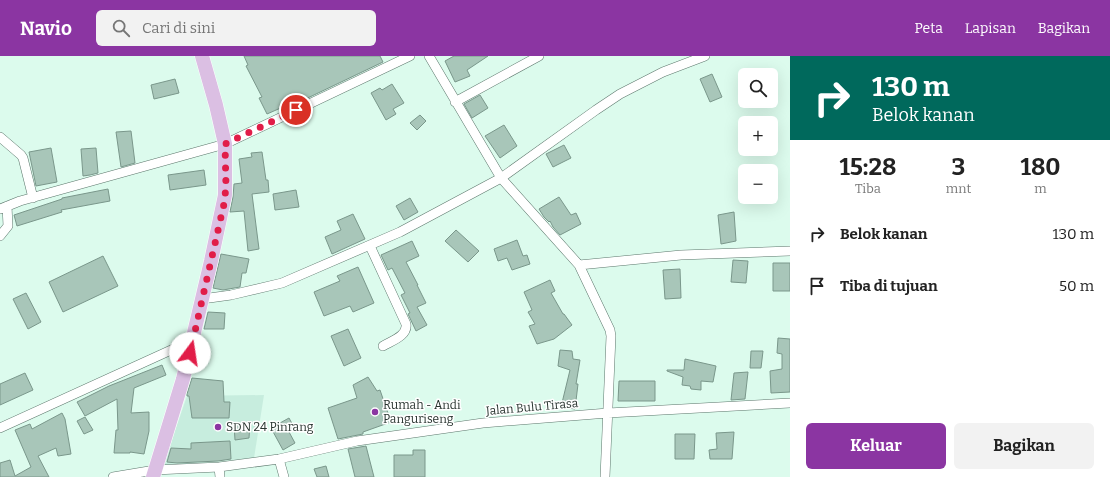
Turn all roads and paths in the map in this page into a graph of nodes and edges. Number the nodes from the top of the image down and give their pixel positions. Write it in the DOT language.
graph roads {
  1 [pos="202,56"];
  2 [pos="410,56"];
  3 [pos="430,56"];
  4 [pos="539,56"];
  5 [pos="705,56"];
  6 [pos="455,102"];
  7 [pos="0,137"];
  8 [pos="225,144"];
  9 [pos="501,178"];
  10 [pos="33,198"];
  11 [pos="4,207"];
  12 [pos="0,236"];
  13 [pos="370,246"];
  14 [pos="790,251"];
  15 [pos="579,265"];
  16 [pos="202,299"];
  17 [pos="193,340"];
  18 [pos="383,346"];
  19 [pos="790,403"];
  20 [pos="608,413"];
  21 [pos="0,428"];
  22 [pos="279,459"];
  23 [pos="219,467"];
  24 [pos="154,474"];
  25 [pos="113,477"];
  26 [pos="220,477"];
  27 [pos="284,477"];
  28 [pos="605,477"];
  1 -- 8 [label="main road"];
  2 -- 8 [label="street"];
  3 -- 6 [label="street"];
  4 -- 6 [label="street"];
  5 -- 9 [label="street"];
  6 -- 9 [label="street"];
  7 -- 10 [label="street"];
  8 -- 10 [label="street"];
  8 -- 16 [label="main road"];
  9 -- 13 [label="street"];
  9 -- 15 [label="street"];
  10 -- 11 [label="street"];
  11 -- 12 [label="street"];
  13 -- 16 [label="street"];
  13 -- 18 [label="street"];
  14 -- 15 [label="street"];
  15 -- 20 [label="street"];
  16 -- 17 [label="main road"];
  17 -- 21 [label="street"];
  17 -- 24 [label="main road"];
  19 -- 20 [label="street, Jalan Bulu Tirasa"];
  20 -- 22 [label="street, Jalan Bulu Tirasa"];
  20 -- 28 [label="street"];
  22 -- 23 [label="street, Jalan Bulu Tirasa"];
  22 -- 27 [label="street"];
  23 -- 24 [label="street, Jalan Bulu Tirasa"];
  23 -- 26 [label="street"];
  24 -- 25 [label="street, Jalan Bulu Tirasa"];
}
